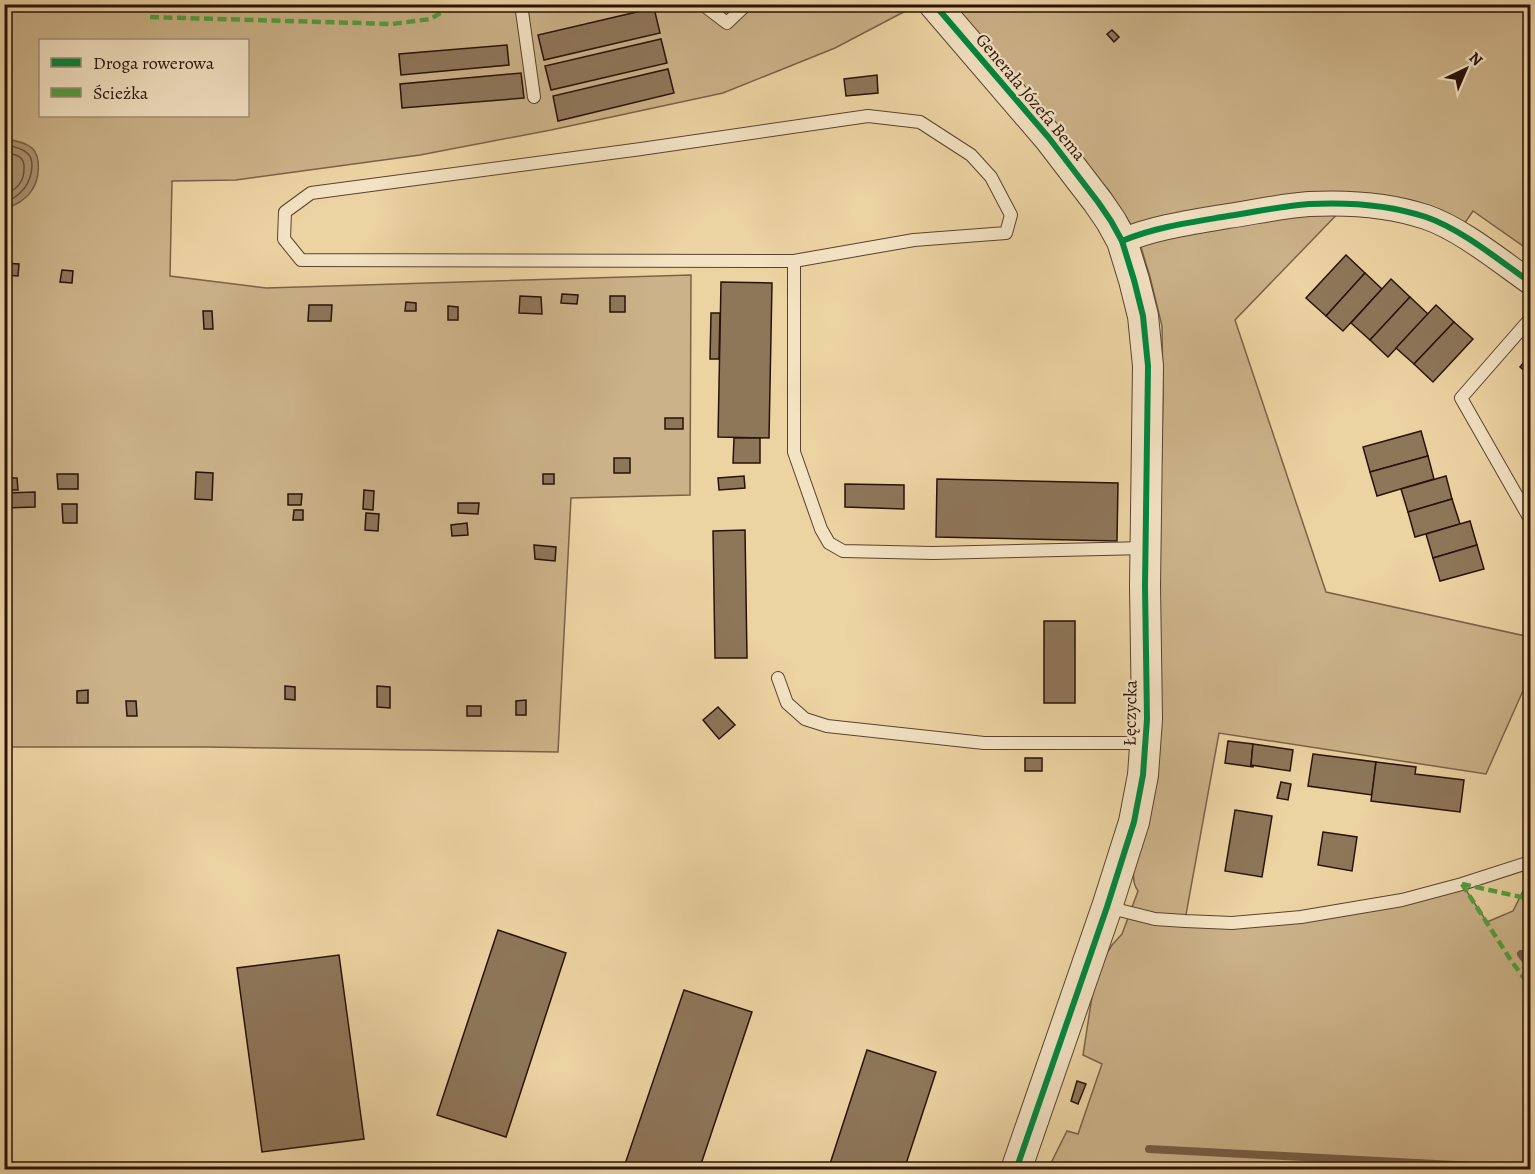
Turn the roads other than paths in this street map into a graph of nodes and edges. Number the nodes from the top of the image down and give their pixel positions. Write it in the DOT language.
graph roads {
  1 [pos="521,4"];
  2 [pos="702,4"];
  3 [pos="747,4"];
  4 [pos="933,4"];
  5 [pos="534,98"];
  6 [pos="1122,241"];
  7 [pos="794,261"];
  8 [pos="1530,282"];
  9 [pos="1530,319"];
  10 [pos="1530,519"];
  11 [pos="1146,548"];
  12 [pos="778,678"];
  13 [pos="1145,743"];
  14 [pos="1530,862"];
  15 [pos="1107,907"];
  16 [pos="1016,1170"];
  1 -- 5 [label="lane"];
  2 -- 3 [label="lane"];
  4 -- 6 [label="street, Generała Józefa Bema"];
  6 -- 8 [label="street"];
  6 -- 11 [label="street, Łęczycka"];
  7 -- 7 [label="lane"];
  7 -- 11 [label="lane"];
  9 -- 10 [label="lane"];
  11 -- 13 [label="street, Łęczycka"];
  12 -- 13 [label="lane"];
  13 -- 15 [label="street, Łęczycka"];
  14 -- 15 [label="lane"];
  15 -- 16 [label="street, Łęczycka"];
}
